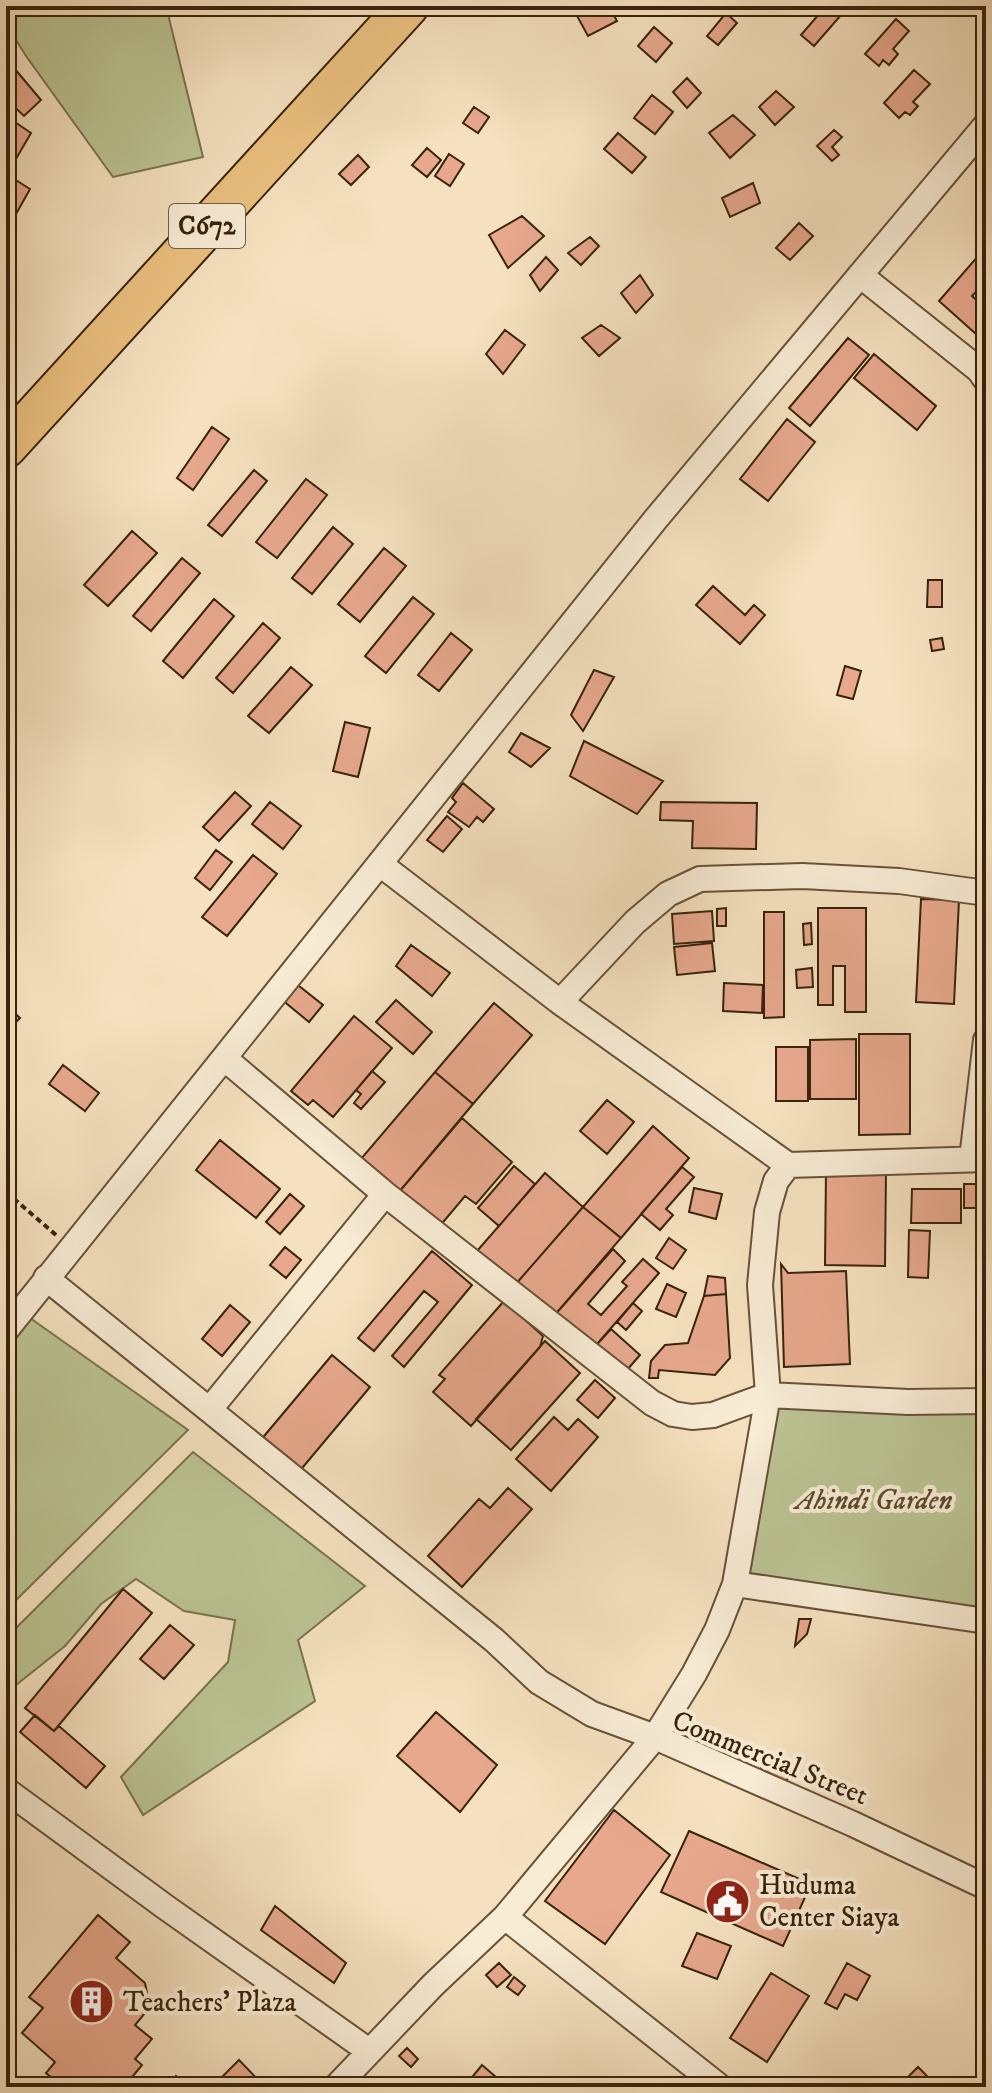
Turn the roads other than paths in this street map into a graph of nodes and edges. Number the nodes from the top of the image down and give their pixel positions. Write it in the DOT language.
graph roads {
  1 [pos="408,6"];
  2 [pos="986,125"];
  3 [pos="860,275"];
  4 [pos="986,380"];
  5 [pos="6,447"];
  6 [pos="380,864"];
  7 [pos="986,893"];
  8 [pos="560,1002"];
  9 [pos="986,1040"];
  10 [pos="224,1058"];
  11 [pos="979,1159"];
  12 [pos="788,1165"];
  13 [pos="385,1194"];
  14 [pos="46,1278"];
  15 [pos="6,1330"];
  16 [pos="768,1395"];
  17 [pos="986,1401"];
  18 [pos="210,1409"];
  19 [pos="735,1584"];
  20 [pos="986,1621"];
  21 [pos="655,1737"];
  22 [pos="6,1790"];
  23 [pos="986,1887"];
  24 [pos="505,1917"];
  25 [pos="369,2051"];
  26 [pos="336,2087"];
  27 [pos="720,2087"];
  1 -- 5 [label="main road, C672"];
  2 -- 3 [label="street"];
  3 -- 4 [label="street"];
  3 -- 6 [label="street"];
  6 -- 8 [label="street"];
  6 -- 10 [label="street"];
  7 -- 8 [label="street"];
  8 -- 12 [label="street"];
  9 -- 11 [label="street"];
  10 -- 13 [label="street"];
  10 -- 14 [label="street"];
  11 -- 12 [label="street"];
  12 -- 16 [label="street"];
  13 -- 16 [label="street"];
  13 -- 18 [label="street"];
  14 -- 15 [label="street"];
  14 -- 18 [label="street"];
  16 -- 17 [label="street"];
  16 -- 19 [label="street"];
  18 -- 21 [label="street"];
  19 -- 20 [label="street"];
  19 -- 21 [label="street"];
  21 -- 23 [label="street, Commercial Street"];
  21 -- 24 [label="street, Commercial Street"];
  22 -- 25 [label="street"];
  24 -- 25 [label="street, Commercial Street"];
  24 -- 27 [label="street"];
  25 -- 26 [label="street, Commercial Street"];
}
